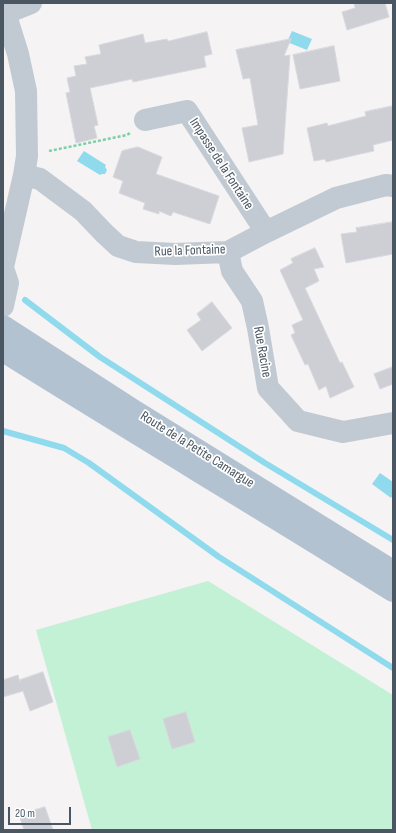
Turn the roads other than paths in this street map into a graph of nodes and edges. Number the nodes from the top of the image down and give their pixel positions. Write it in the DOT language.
graph roads {
  1 [pos="31,3"];
  2 [pos="4,10"];
  3 [pos="145,120"];
  4 [pos="26,165"];
  5 [pos="393,186"];
  6 [pos="266,232"];
  7 [pos="228,252"];
  8 [pos="3,267"];
  9 [pos="3,306"];
  10 [pos="3,326"];
  11 [pos="3,351"];
  12 [pos="393,424"];
  13 [pos="393,571"];
  14 [pos="393,590"];
  1 -- 2 [label="street"];
  2 -- 4 [label="street"];
  3 -- 6 [label="street, Impasse de la Fontaine"];
  4 -- 7 [label="street, Rue la Fontaine"];
  4 -- 8 [label="street"];
  5 -- 6 [label="street, Rue la Fontaine"];
  6 -- 7 [label="street, Rue la Fontaine"];
  7 -- 12 [label="street, Rue Racine"];
  8 -- 9 [label="street"];
  10 -- 13 [label="main road, Route de la Petite Camargue"];
  11 -- 14 [label="main road, Route de la Petite Camargue"];
}
